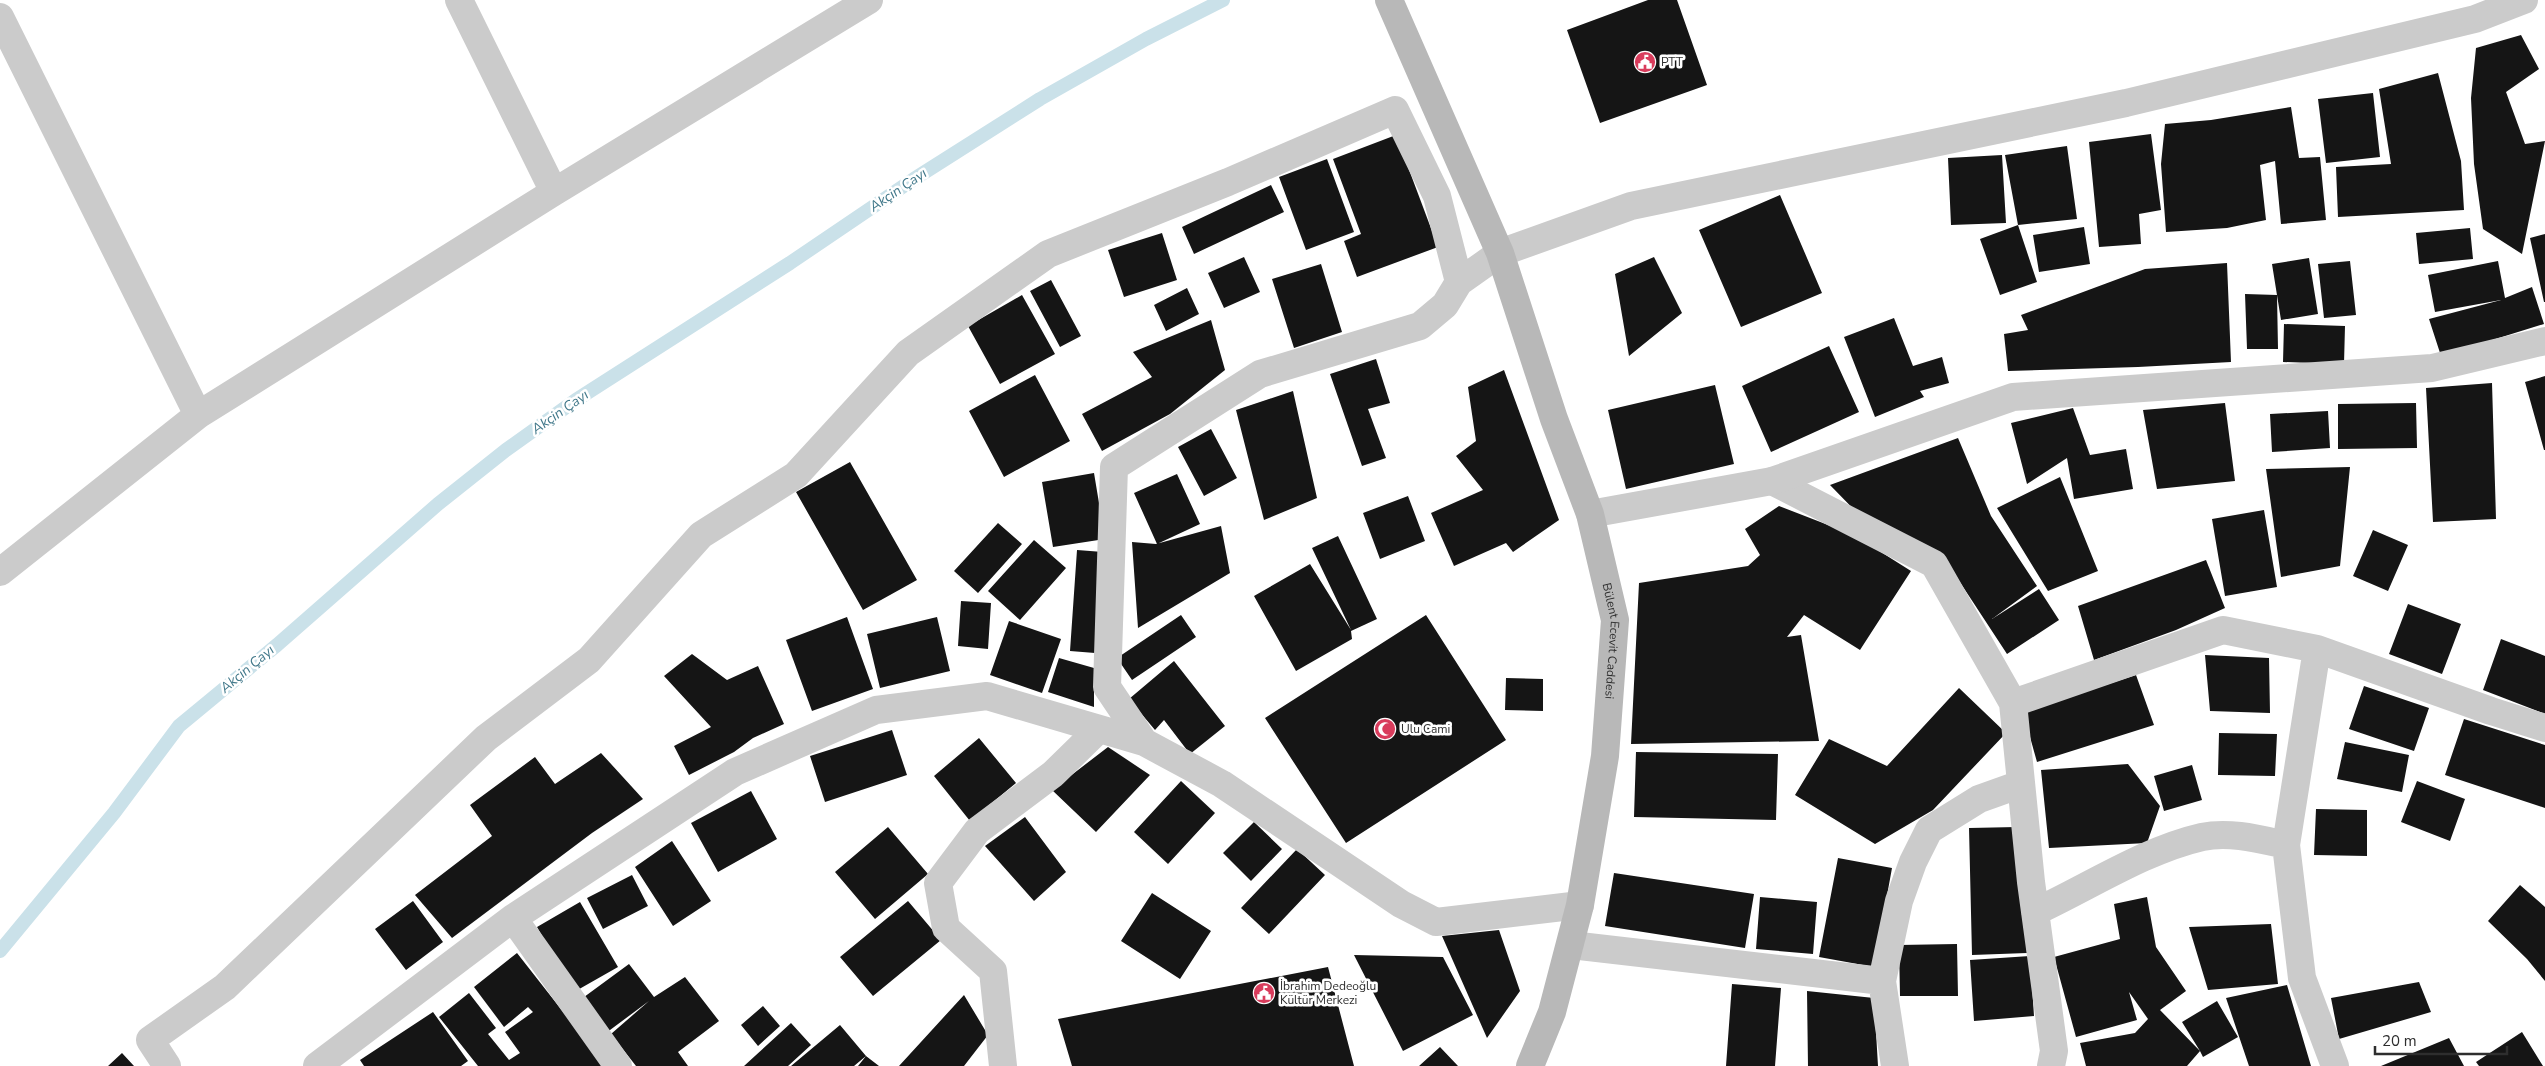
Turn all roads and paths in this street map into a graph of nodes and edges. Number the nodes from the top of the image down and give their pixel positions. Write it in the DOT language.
graph roads {
  1 [pos="458,0"];
  2 [pos="869,0"];
  3 [pos="1390,0"];
  4 [pos="2524,0"];
  5 [pos="0,17"];
  6 [pos="554,192"];
  7 [pos="1500,253"];
  8 [pos="1459,282"];
  9 [pos="2545,342"];
  10 [pos="198,415"];
  11 [pos="1772,482"];
  12 [pos="1590,514"];
  13 [pos="0,572"];
  14 [pos="2317,649"];
  15 [pos="2014,703"];
  16 [pos="2545,728"];
  17 [pos="1099,729"];
  18 [pos="1144,742"];
  19 [pos="2021,784"];
  20 [pos="2286,844"];
  21 [pos="1580,905"];
  22 [pos="2036,912"];
  23 [pos="513,918"];
  24 [pos="1571,945"];
  25 [pos="1882,982"];
  26 [pos="167,1066"];
  27 [pos="317,1066"];
  28 [pos="618,1066"];
  29 [pos="1003,1066"];
  30 [pos="1530,1066"];
  31 [pos="1895,1066"];
  32 [pos="2051,1066"];
  33 [pos="2335,1066"];
  1 -- 6 [label="street"];
  2 -- 6 [label="street"];
  3 -- 7 [label="main road, Bülent Ecevit Caddesi"];
  4 -- 7 [label="street"];
  5 -- 10 [label="street"];
  6 -- 10 [label="street"];
  7 -- 8 [label="street"];
  7 -- 12 [label="main road, Bülent Ecevit Caddesi"];
  8 -- 18 [label="street"];
  8 -- 26 [label="street"];
  9 -- 11 [label="street"];
  10 -- 13 [label="street"];
  11 -- 12 [label="street"];
  11 -- 15 [label="street"];
  12 -- 21 [label="main road, Bülent Ecevit Caddesi"];
  14 -- 15 [label="street"];
  14 -- 16 [label="street"];
  14 -- 20 [label="street"];
  15 -- 19 [label="street"];
  17 -- 18 [label="street"];
  17 -- 23 [label="street"];
  17 -- 29 [label="street"];
  18 -- 21 [label="street"];
  19 -- 22 [label="street"];
  19 -- 25 [label="street"];
  20 -- 22 [label="street"];
  20 -- 33 [label="street"];
  21 -- 24 [label="main road, Bülent Ecevit Caddesi"];
  22 -- 32 [label="street"];
  23 -- 27 [label="street"];
  23 -- 28 [label="street"];
  24 -- 25 [label="street"];
  24 -- 30 [label="main road, Bülent Ecevit Caddesi"];
  25 -- 31 [label="street"];
}
